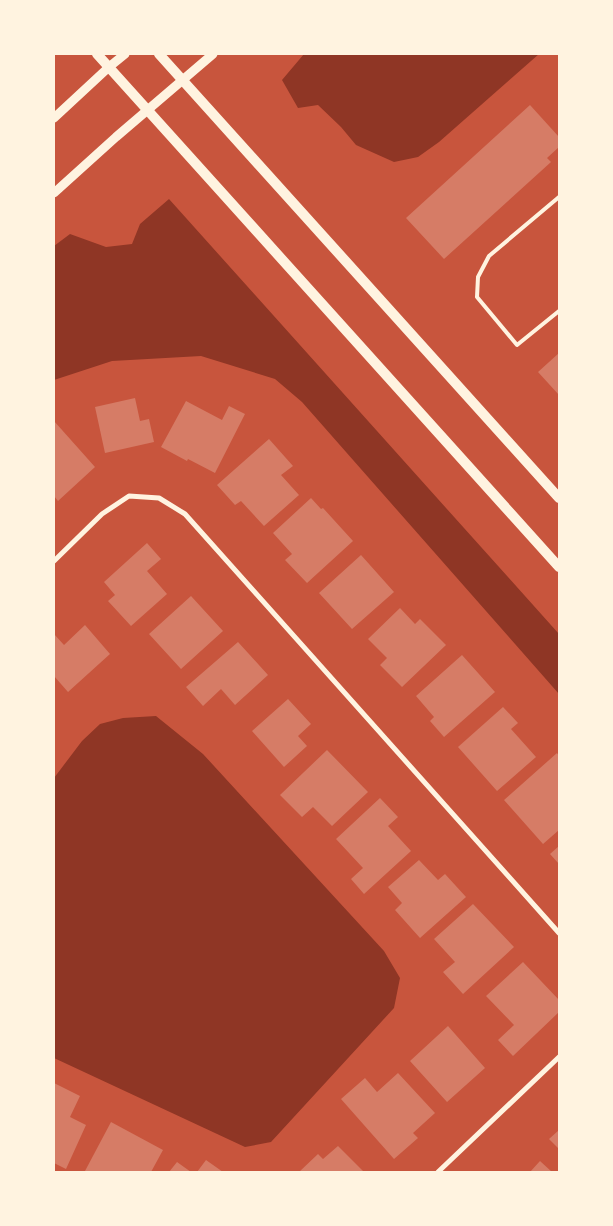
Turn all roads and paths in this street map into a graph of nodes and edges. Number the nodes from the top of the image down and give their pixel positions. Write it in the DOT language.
graph roads {
  1 [pos="97,54"];
  2 [pos="125,54"];
  3 [pos="159,54"];
  4 [pos="213,54"];
  5 [pos="109,67"];
  6 [pos="182,80"];
  7 [pos="147,110"];
  8 [pos="54,118"];
  9 [pos="54,193"];
  10 [pos="559,197"];
  11 [pos="559,311"];
  12 [pos="559,498"];
  13 [pos="54,561"];
  14 [pos="559,567"];
  15 [pos="559,933"];
  16 [pos="559,1057"];
  17 [pos="438,1172"];
  1 -- 5 [label="main road"];
  2 -- 5 [label="street"];
  3 -- 6 [label="main road"];
  4 -- 6 [label="street"];
  5 -- 7 [label="main road"];
  5 -- 8 [label="street"];
  6 -- 7 [label="street"];
  6 -- 12 [label="main road"];
  7 -- 9 [label="street"];
  7 -- 14 [label="main road"];
  10 -- 11 [label="lane"];
  13 -- 15 [label="street"];
  16 -- 17 [label="street"];
}
